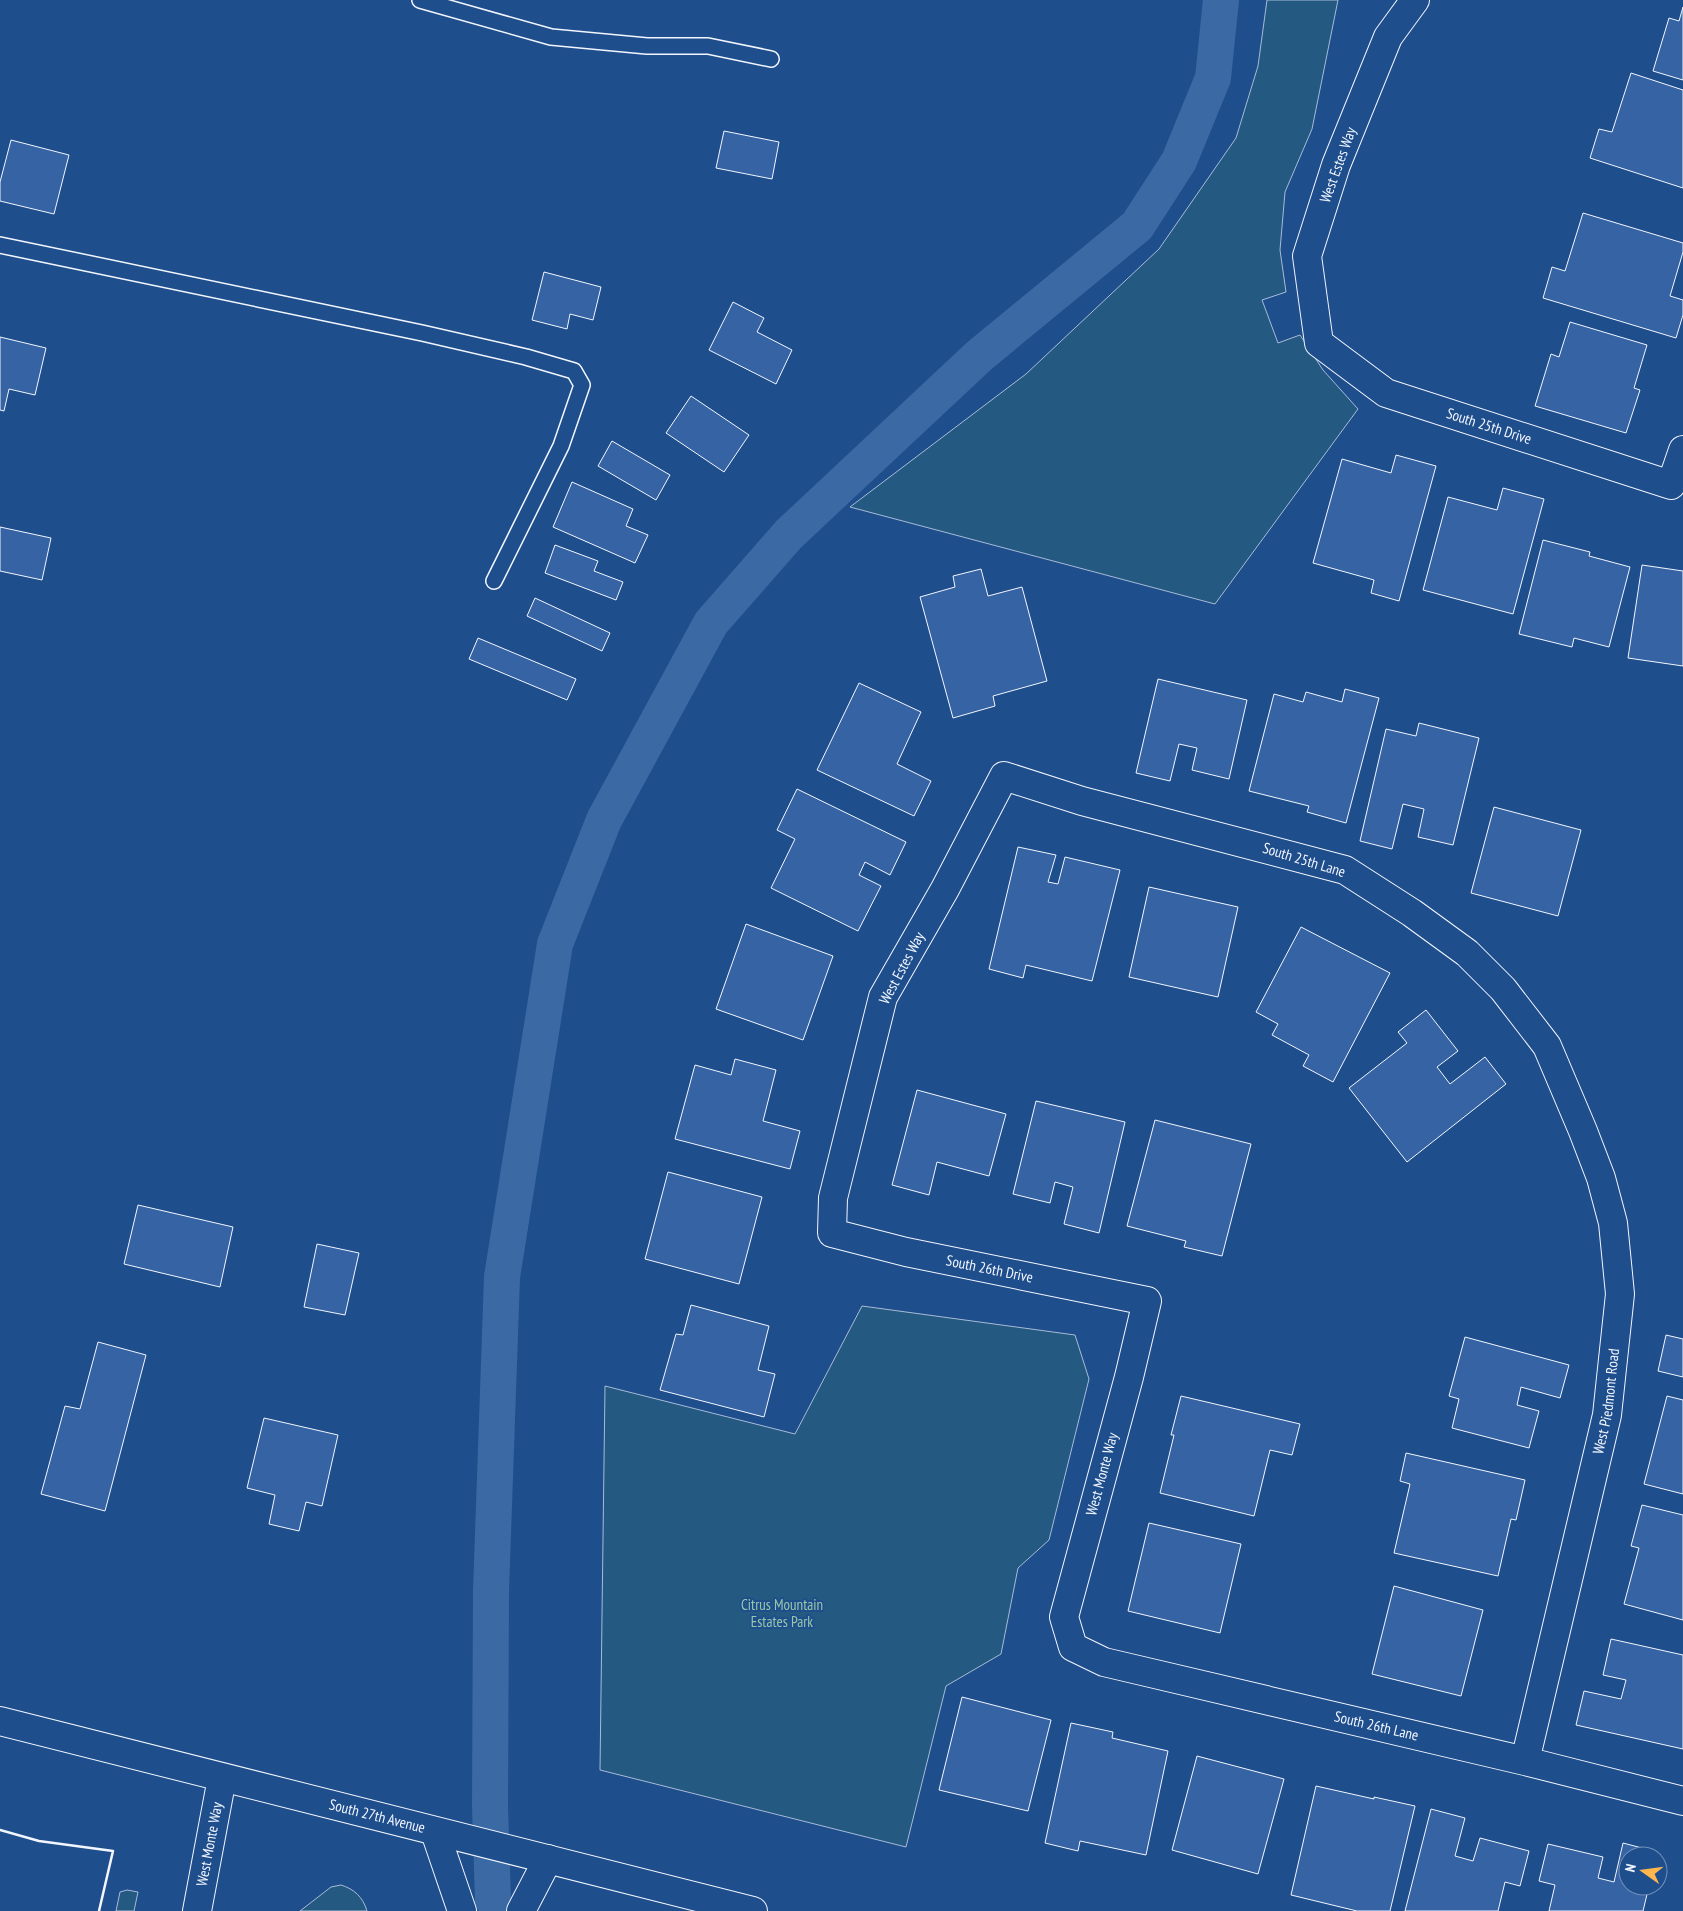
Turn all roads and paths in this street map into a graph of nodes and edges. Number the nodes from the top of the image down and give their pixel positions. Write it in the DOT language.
graph roads {
  1 [pos="420,0"];
  2 [pos="1414,0"];
  3 [pos="771,59"];
  4 [pos="0,245"];
  5 [pos="1319,342"];
  6 [pos="1683,450"];
  7 [pos="494,581"];
  8 [pos="1004,776"];
  9 [pos="1547,1046"];
  10 [pos="832,1233"];
  11 [pos="1147,1302"];
  12 [pos="1073,1646"];
  13 [pos="0,1722"];
  14 [pos="1525,1761"];
  15 [pos="222,1778"];
  16 [pos="1683,1801"];
  17 [pos="435,1832"];
  18 [pos="548,1859"];
  19 [pos="197,1911"];
  20 [pos="462,1911"];
  21 [pos="521,1911"];
  22 [pos="753,1911"];
  1 -- 3 [label="lane"];
  2 -- 5 [label="street, West Estes Way"];
  4 -- 7 [label="lane"];
  5 -- 6 [label="street, South 25th Drive"];
  8 -- 9 [label="street, South 25th Lane"];
  8 -- 10 [label="street, West Estes Way"];
  9 -- 14 [label="street, West Piedmont Road"];
  10 -- 11 [label="street, South 26th Drive"];
  11 -- 12 [label="street, West Monte Way"];
  12 -- 14 [label="street, South 26th Lane"];
  13 -- 15 [label="street, South 27th Avenue"];
  14 -- 16 [label="street, South 26th Lane"];
  15 -- 17 [label="street, South 27th Avenue"];
  15 -- 19 [label="street, West Monte Way"];
  17 -- 18 [label="street, South 27th Avenue"];
  17 -- 20 [label="street"];
  18 -- 21 [label="street"];
  18 -- 22 [label="street, South 27th Avenue"];
}
